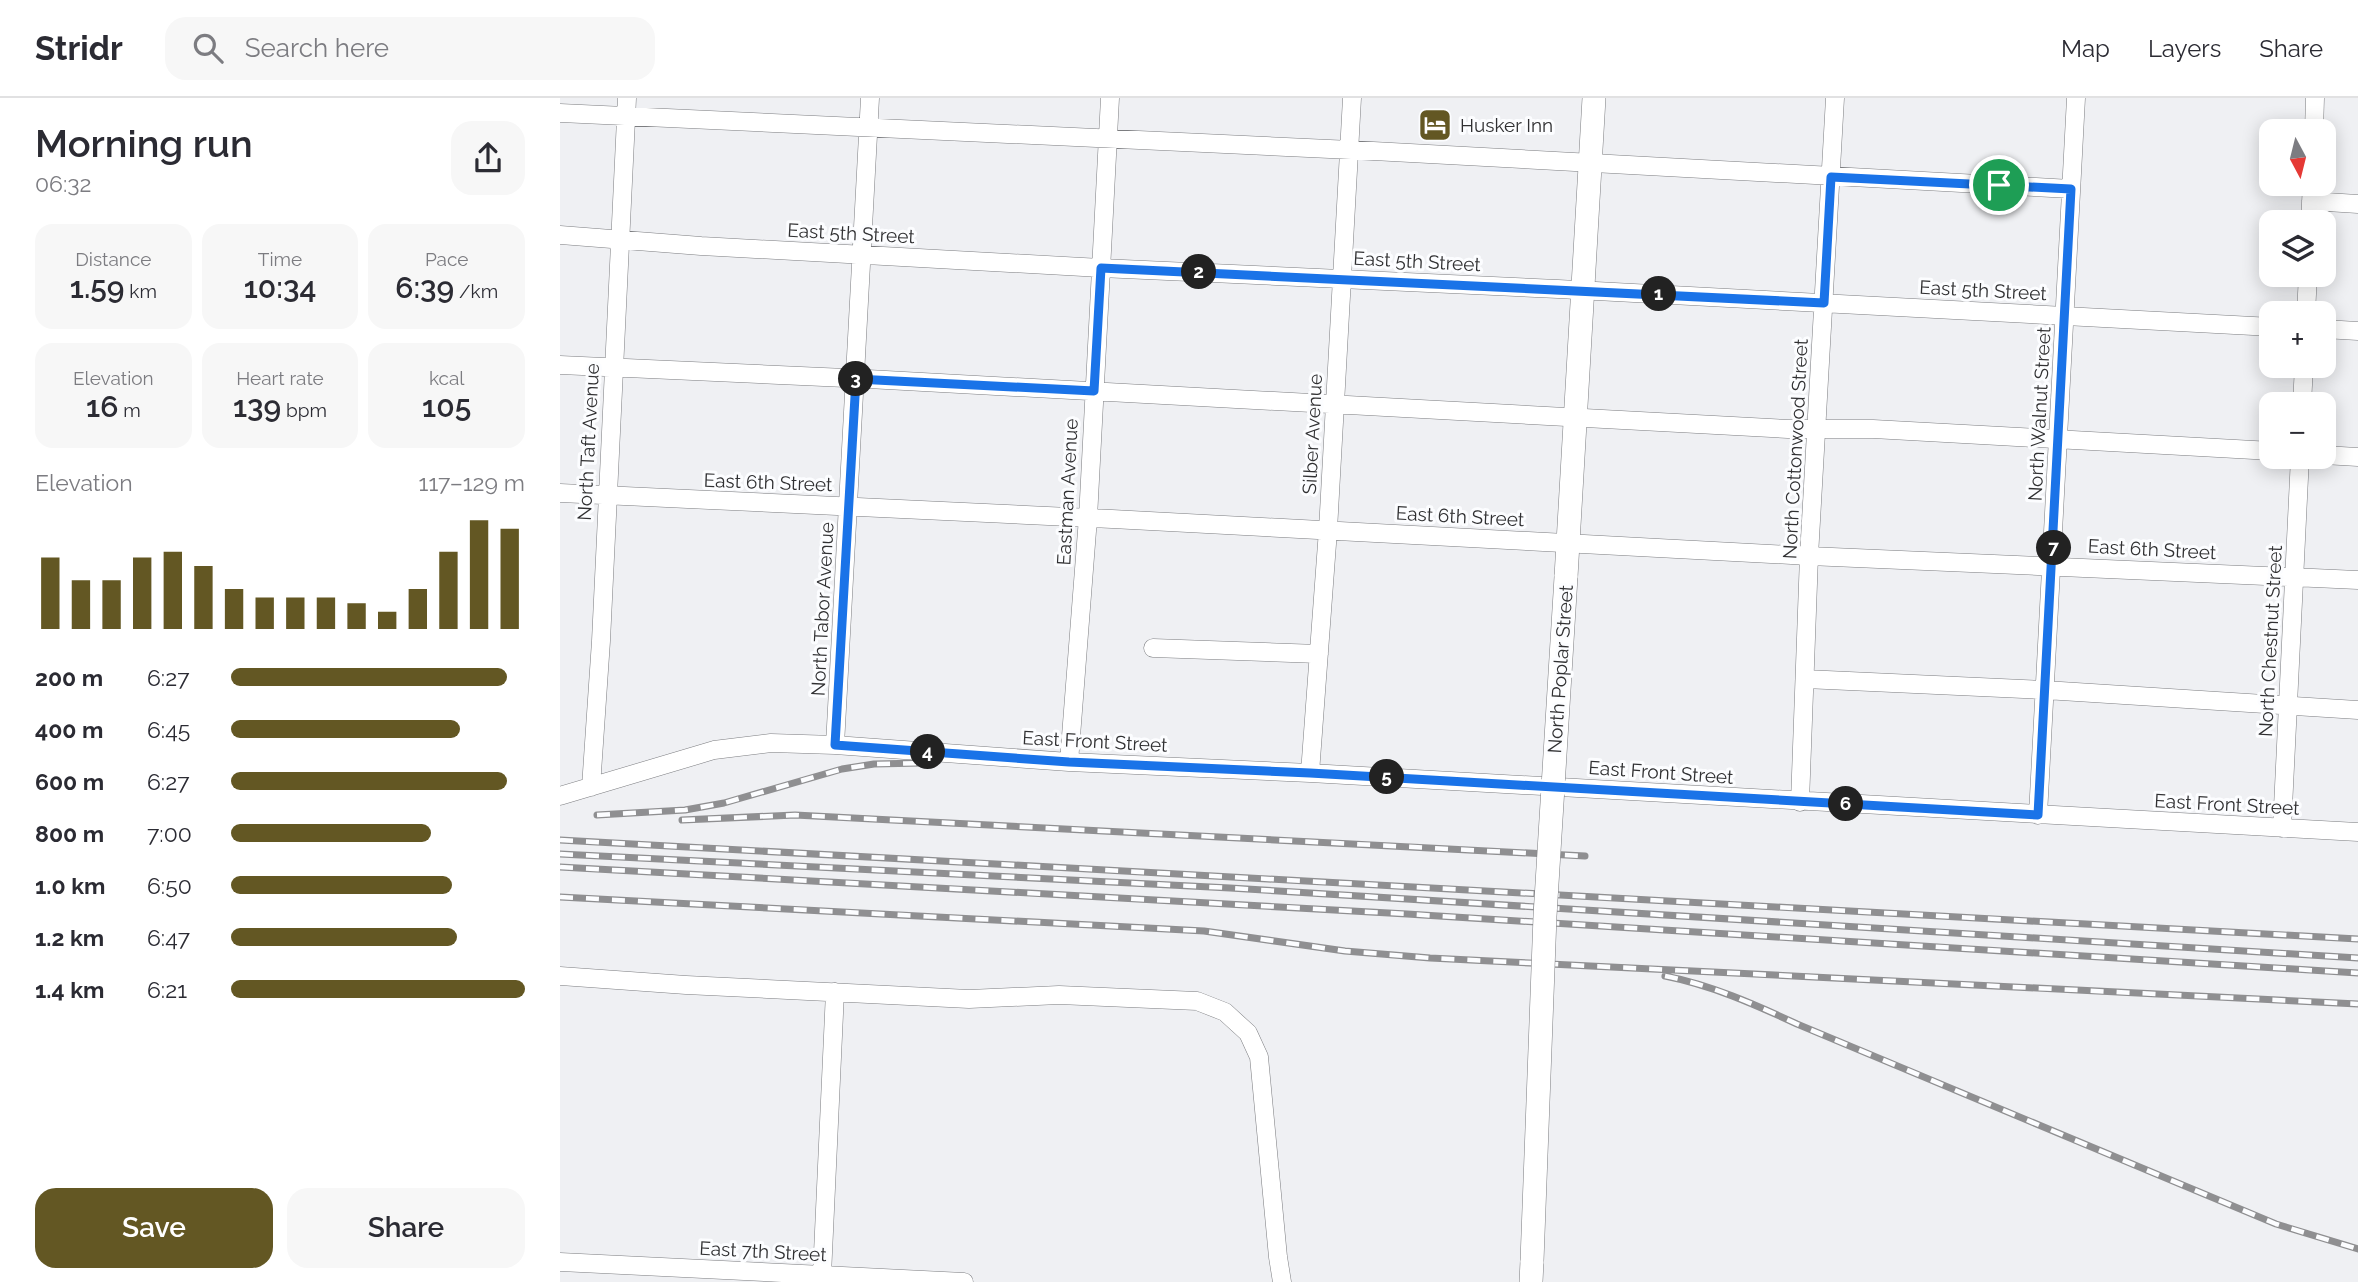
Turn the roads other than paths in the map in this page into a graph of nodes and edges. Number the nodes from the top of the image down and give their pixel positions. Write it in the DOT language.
graph roads {
  1 [pos="870,98"];
  2 [pos="1110,98"];
  3 [pos="1352,98"];
  4 [pos="1594,98"];
  5 [pos="1835,98"];
  6 [pos="2076,98"];
  7 [pos="2315,98"];
  8 [pos="626,107"];
  9 [pos="560,113"];
  10 [pos="2314,119"];
  11 [pos="868,128"];
  12 [pos="1108,139"];
  13 [pos="1349,149"];
  14 [pos="1591,162"];
  15 [pos="1831,177"];
  16 [pos="2071,189"];
  17 [pos="2327,196"];
  18 [pos="2358,204"];
  19 [pos="560,235"];
  20 [pos="620,240"];
  21 [pos="862,255"];
  22 [pos="1101,268"];
  23 [pos="1342,278"];
  24 [pos="1584,290"];
  25 [pos="1824,303"];
  26 [pos="2065,316"];
  27 [pos="2259,326"];
  28 [pos="2336,330"];
  29 [pos="2358,331"];
  30 [pos="560,365"];
  31 [pos="612,368"];
  32 [pos="856,379"];
  33 [pos="1094,391"];
  34 [pos="1335,403"];
  35 [pos="1577,416"];
  36 [pos="1817,429"];
  37 [pos="2060,439"];
  38 [pos="2259,451"];
  39 [pos="2336,456"];
  40 [pos="2358,457"];
  41 [pos="2299,469"];
  42 [pos="560,493"];
  43 [pos="606,496"];
  44 [pos="848,506"];
  45 [pos="1088,517"];
  46 [pos="1328,530"];
  47 [pos="1569,543"];
  48 [pos="1809,556"];
  49 [pos="2053,565"];
  50 [pos="2294,576"];
  51 [pos="2358,580"];
  52 [pos="1153,648"];
  53 [pos="1319,654"];
  54 [pos="1805,679"];
  55 [pos="2045,690"];
  56 [pos="2288,706"];
  57 [pos="2358,710"];
  58 [pos="835,745"];
  59 [pos="1069,762"];
  60 [pos="1310,773"];
  61 [pos="591,787"];
  62 [pos="560,796"];
  63 [pos="1800,802"];
  64 [pos="2038,815"];
  65 [pos="2282,828"];
  66 [pos="2358,832"];
  67 [pos="560,976"];
  68 [pos="835,992"];
  69 [pos="560,1262"];
  70 [pos="583,1264"];
  71 [pos="1531,1272"];
  72 [pos="822,1275"];
  73 [pos="583,1282"];
  74 [pos="964,1282"];
  75 [pos="1282,1282"];
  1 -- 11 [label="street, North Tabor Avenue"];
  2 -- 12 [label="street, Eastman Avenue"];
  3 -- 13 [label="street, Silber Avenue"];
  4 -- 14 [label="main road, North Poplar Street"];
  5 -- 15 [label="street, North Cottonwood Street"];
  6 -- 16 [label="street, North Walnut Street"];
  7 -- 10 [label="street"];
  8 -- 9 [label="street"];
  8 -- 11 [label="street"];
  8 -- 20 [label="street, North Taft Avenue"];
  11 -- 12 [label="street"];
  11 -- 21 [label="street, North Tabor Avenue"];
  12 -- 13 [label="street"];
  12 -- 22 [label="street, Eastman Avenue"];
  13 -- 14 [label="street"];
  13 -- 23 [label="street, Silber Avenue"];
  14 -- 15 [label="street"];
  14 -- 24 [label="main road, North Poplar Street"];
  15 -- 16 [label="street"];
  15 -- 25 [label="street, North Cottonwood Street"];
  16 -- 26 [label="street, North Walnut Street"];
  17 -- 18 [label="street"];
  19 -- 20 [label="street, East 5th Street"];
  20 -- 21 [label="street, East 5th Street"];
  20 -- 31 [label="street, North Taft Avenue"];
  21 -- 22 [label="street, East 5th Street"];
  21 -- 32 [label="street, North Tabor Avenue"];
  22 -- 23 [label="street, East 5th Street"];
  22 -- 33 [label="street, Eastman Avenue"];
  23 -- 24 [label="street, East 5th Street"];
  23 -- 34 [label="street, Silber Avenue"];
  24 -- 25 [label="street, East 5th Street"];
  24 -- 35 [label="main road, North Poplar Street"];
  25 -- 26 [label="street, East 5th Street"];
  25 -- 36 [label="street, North Cottonwood Street"];
  26 -- 27 [label="street, East 5th Street"];
  26 -- 37 [label="street, North Walnut Street"];
  28 -- 29 [label="street"];
  30 -- 31 [label="street"];
  31 -- 32 [label="street"];
  31 -- 43 [label="street, North Taft Avenue"];
  32 -- 33 [label="street"];
  32 -- 44 [label="street, North Tabor Avenue"];
  33 -- 34 [label="street"];
  33 -- 45 [label="street, Eastman Avenue"];
  34 -- 35 [label="street"];
  34 -- 46 [label="street, Silber Avenue"];
  35 -- 36 [label="street"];
  35 -- 47 [label="main road, North Poplar Street"];
  36 -- 37 [label="street"];
  36 -- 48 [label="street, North Cottonwood Street"];
  37 -- 38 [label="street"];
  37 -- 49 [label="street, North Walnut Street"];
  39 -- 40 [label="street"];
  41 -- 50 [label="street, North Chestnut Street"];
  42 -- 43 [label="street, East 6th Street"];
  43 -- 44 [label="street, East 6th Street"];
  43 -- 61 [label="street, North Taft Avenue"];
  44 -- 45 [label="street, East 6th Street"];
  44 -- 58 [label="street, North Tabor Avenue"];
  45 -- 46 [label="street, East 6th Street"];
  45 -- 59 [label="street, Eastman Avenue"];
  46 -- 47 [label="street, East 6th Street"];
  46 -- 53 [label="street, Silber Avenue"];
  47 -- 48 [label="street, East 6th Street"];
  47 -- 71 [label="main road, North Poplar Street, bridge"];
  48 -- 49 [label="street, East 6th Street"];
  48 -- 54 [label="street, North Cottonwood Street"];
  49 -- 50 [label="street, East 6th Street"];
  49 -- 55 [label="street, North Walnut Street"];
  50 -- 51 [label="street, East 6th Street"];
  50 -- 56 [label="street, North Chestnut Street"];
  52 -- 53 [label="street"];
  53 -- 60 [label="street, Silber Avenue"];
  54 -- 55 [label="street"];
  54 -- 63 [label="street, North Cottonwood Street"];
  55 -- 56 [label="street"];
  55 -- 64 [label="street, North Walnut Street"];
  56 -- 57 [label="street"];
  56 -- 65 [label="street, North Chestnut Street"];
  58 -- 59 [label="street, East Front Street"];
  58 -- 61 [label="street, East Front Street"];
  59 -- 60 [label="street, East Front Street"];
  60 -- 63 [label="street, East Front Street"];
  61 -- 62 [label="street, East Front Street"];
  63 -- 64 [label="street, East Front Street"];
  64 -- 65 [label="street, East Front Street"];
  65 -- 66 [label="street, East Front Street"];
  67 -- 68 [label="street"];
  68 -- 72 [label="street"];
  68 -- 75 [label="street"];
  69 -- 70 [label="street, East 7th Street"];
  70 -- 72 [label="street, East 7th Street"];
  70 -- 73 [label="street"];
  72 -- 74 [label="street, East 7th Street"];
}
